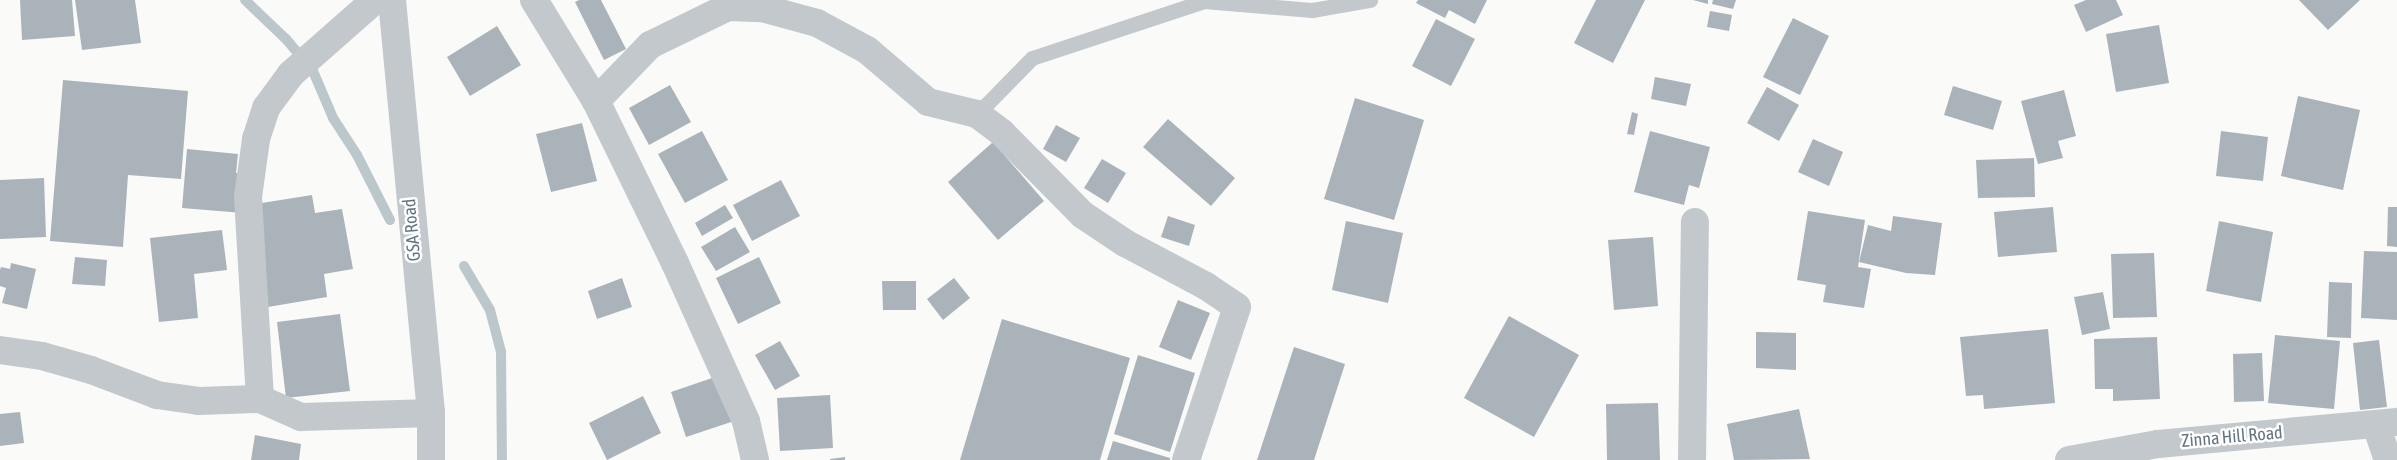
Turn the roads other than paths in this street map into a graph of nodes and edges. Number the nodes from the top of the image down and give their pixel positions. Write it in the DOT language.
graph roads {
  1 [pos="375,0"];
  2 [pos="392,0"];
  3 [pos="534,0"];
  4 [pos="1370,0"];
  5 [pos="596,101"];
  6 [pos="977,114"];
  7 [pos="1695,222"];
  8 [pos="0,350"];
  9 [pos="260,399"];
  10 [pos="431,413"];
  11 [pos="2387,423"];
  12 [pos="431,460"];
  13 [pos="755,460"];
  14 [pos="1186,460"];
  15 [pos="1692,460"];
  16 [pos="2069,460"];
  17 [pos="2388,460"];
  1 -- 9 [label="street"];
  2 -- 10 [label="street, GSA Road"];
  3 -- 5 [label="street"];
  4 -- 6 [label="lane"];
  5 -- 6 [label="street"];
  5 -- 13 [label="street"];
  6 -- 14 [label="street"];
  7 -- 15 [label="street"];
  8 -- 9 [label="street"];
  9 -- 10 [label="street"];
  10 -- 12 [label="street, GSA Road"];
  11 -- 16 [label="street, Zinna Hill Road"];
  11 -- 17 [label="street"];
}
